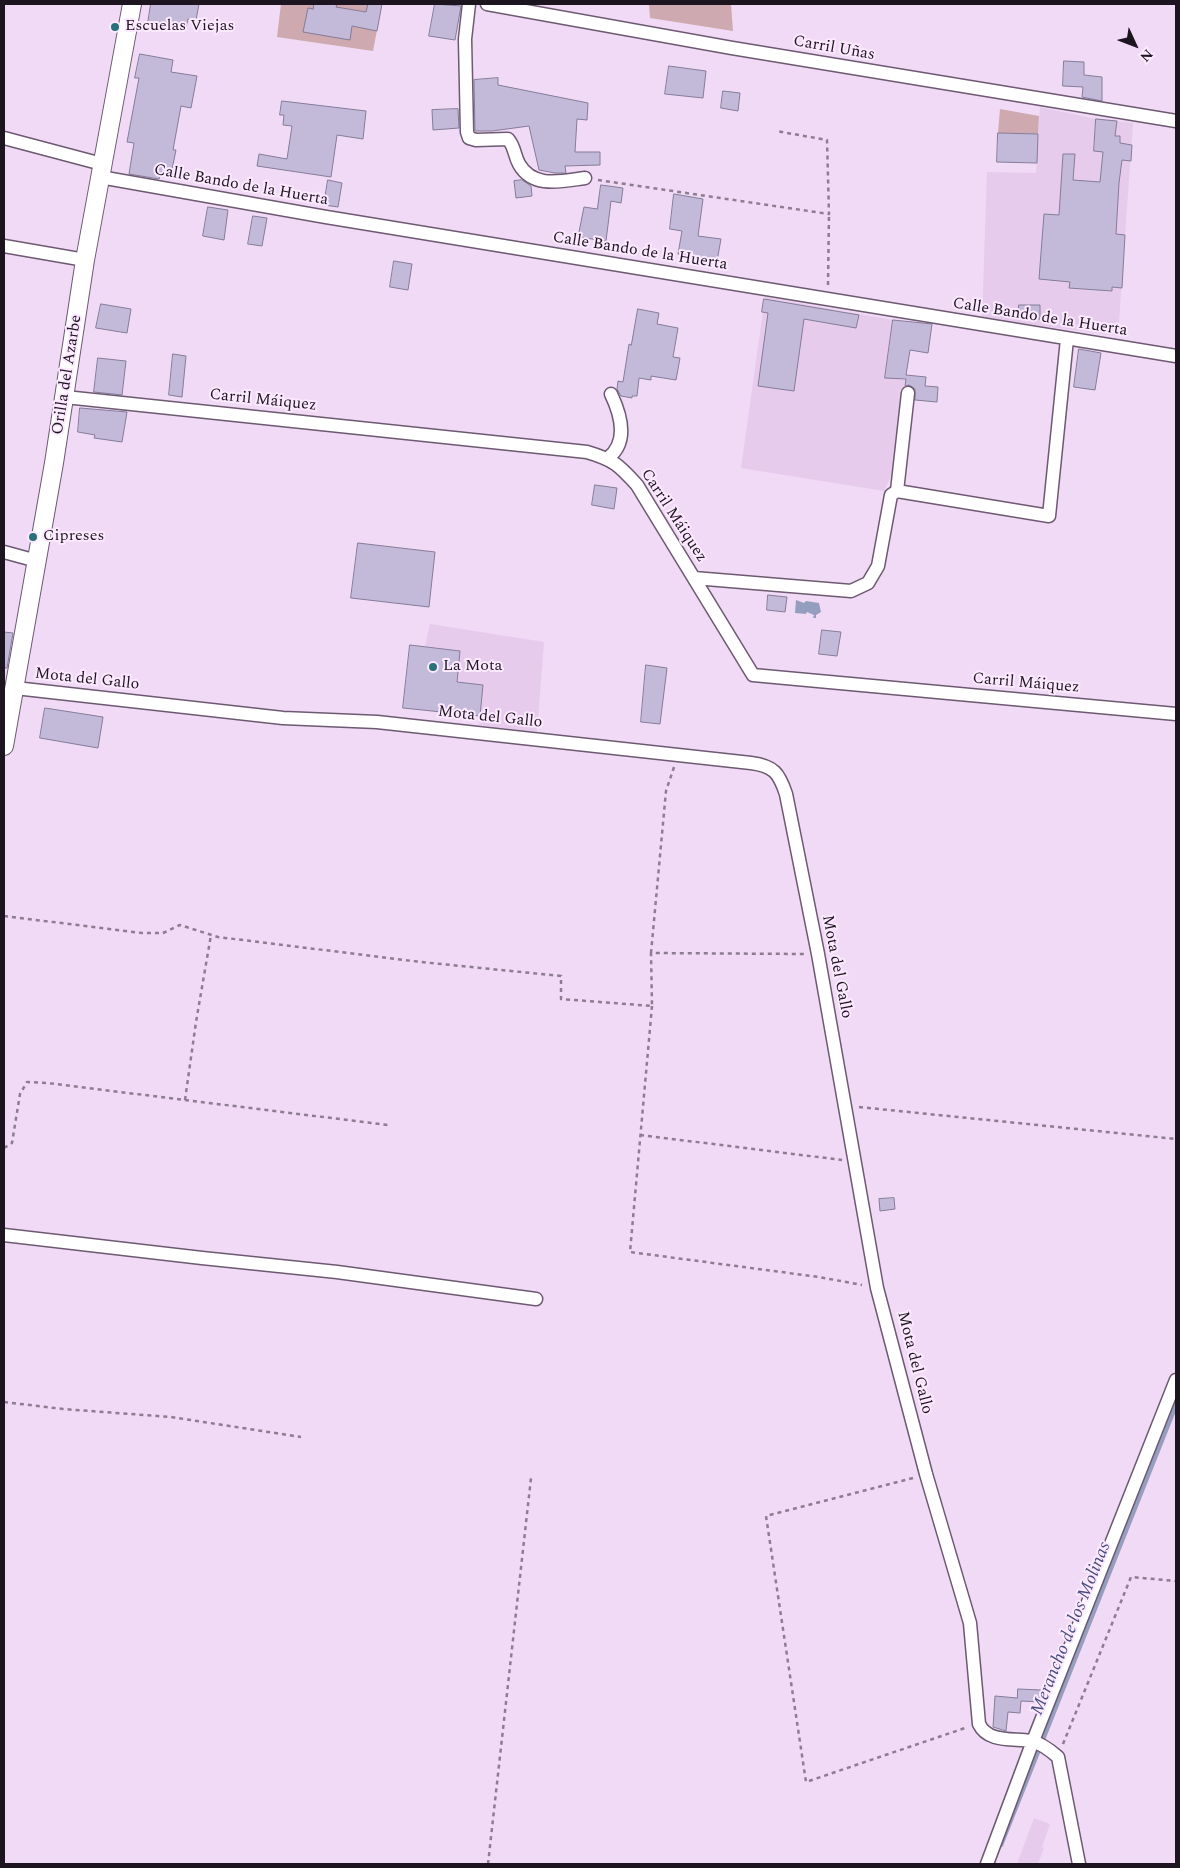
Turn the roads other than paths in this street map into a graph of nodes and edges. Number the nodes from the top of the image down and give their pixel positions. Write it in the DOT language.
graph roads {
  1 [pos="132,4"];
  2 [pos="469,4"];
  3 [pos="487,4"];
  4 [pos="1176,121"];
  5 [pos="4,138"];
  6 [pos="101,171"];
  7 [pos="585,178"];
  8 [pos="4,246"];
  9 [pos="85,260"];
  10 [pos="1068,339"];
  11 [pos="1176,356"];
  12 [pos="908,393"];
  13 [pos="611,394"];
  14 [pos="65,397"];
  15 [pos="608,458"];
  16 [pos="897,491"];
  17 [pos="4,552"];
  18 [pos="36,562"];
  19 [pos="694,578"];
  20 [pos="15,688"];
  21 [pos="1176,714"];
  22 [pos="4,746"];
  23 [pos="4,1235"];
  24 [pos="536,1299"];
  25 [pos="1176,1380"];
  26 [pos="1036,1743"];
  27 [pos="988,1864"];
  28 [pos="1079,1864"];
  1 -- 6 [label="main road, Orilla del Azarbe"];
  2 -- 7 [label="street"];
  3 -- 4 [label="street, Carril Uñas"];
  5 -- 6 [label="street, Calle Bando de la Huerta"];
  6 -- 9 [label="main road, Orilla del Azarbe"];
  6 -- 10 [label="street, Calle Bando de la Huerta"];
  8 -- 9 [label="street"];
  9 -- 14 [label="main road, Orilla del Azarbe"];
  10 -- 11 [label="street, Calle Bando de la Huerta"];
  10 -- 16 [label="street"];
  12 -- 16 [label="street"];
  13 -- 15 [label="street"];
  14 -- 15 [label="street, Carril Máiquez"];
  14 -- 18 [label="main road, Orilla del Azarbe"];
  15 -- 19 [label="street, Carril Máiquez"];
  16 -- 19 [label="street"];
  17 -- 18 [label="street"];
  18 -- 20 [label="main road, Orilla del Azarbe"];
  19 -- 21 [label="street, Carril Máiquez"];
  20 -- 22 [label="main road, Orilla del Azarbe"];
  20 -- 26 [label="street, Mota del Gallo"];
  23 -- 24 [label="street"];
  25 -- 26 [label="street"];
  26 -- 27 [label="street"];
  26 -- 28 [label="street"];
}
